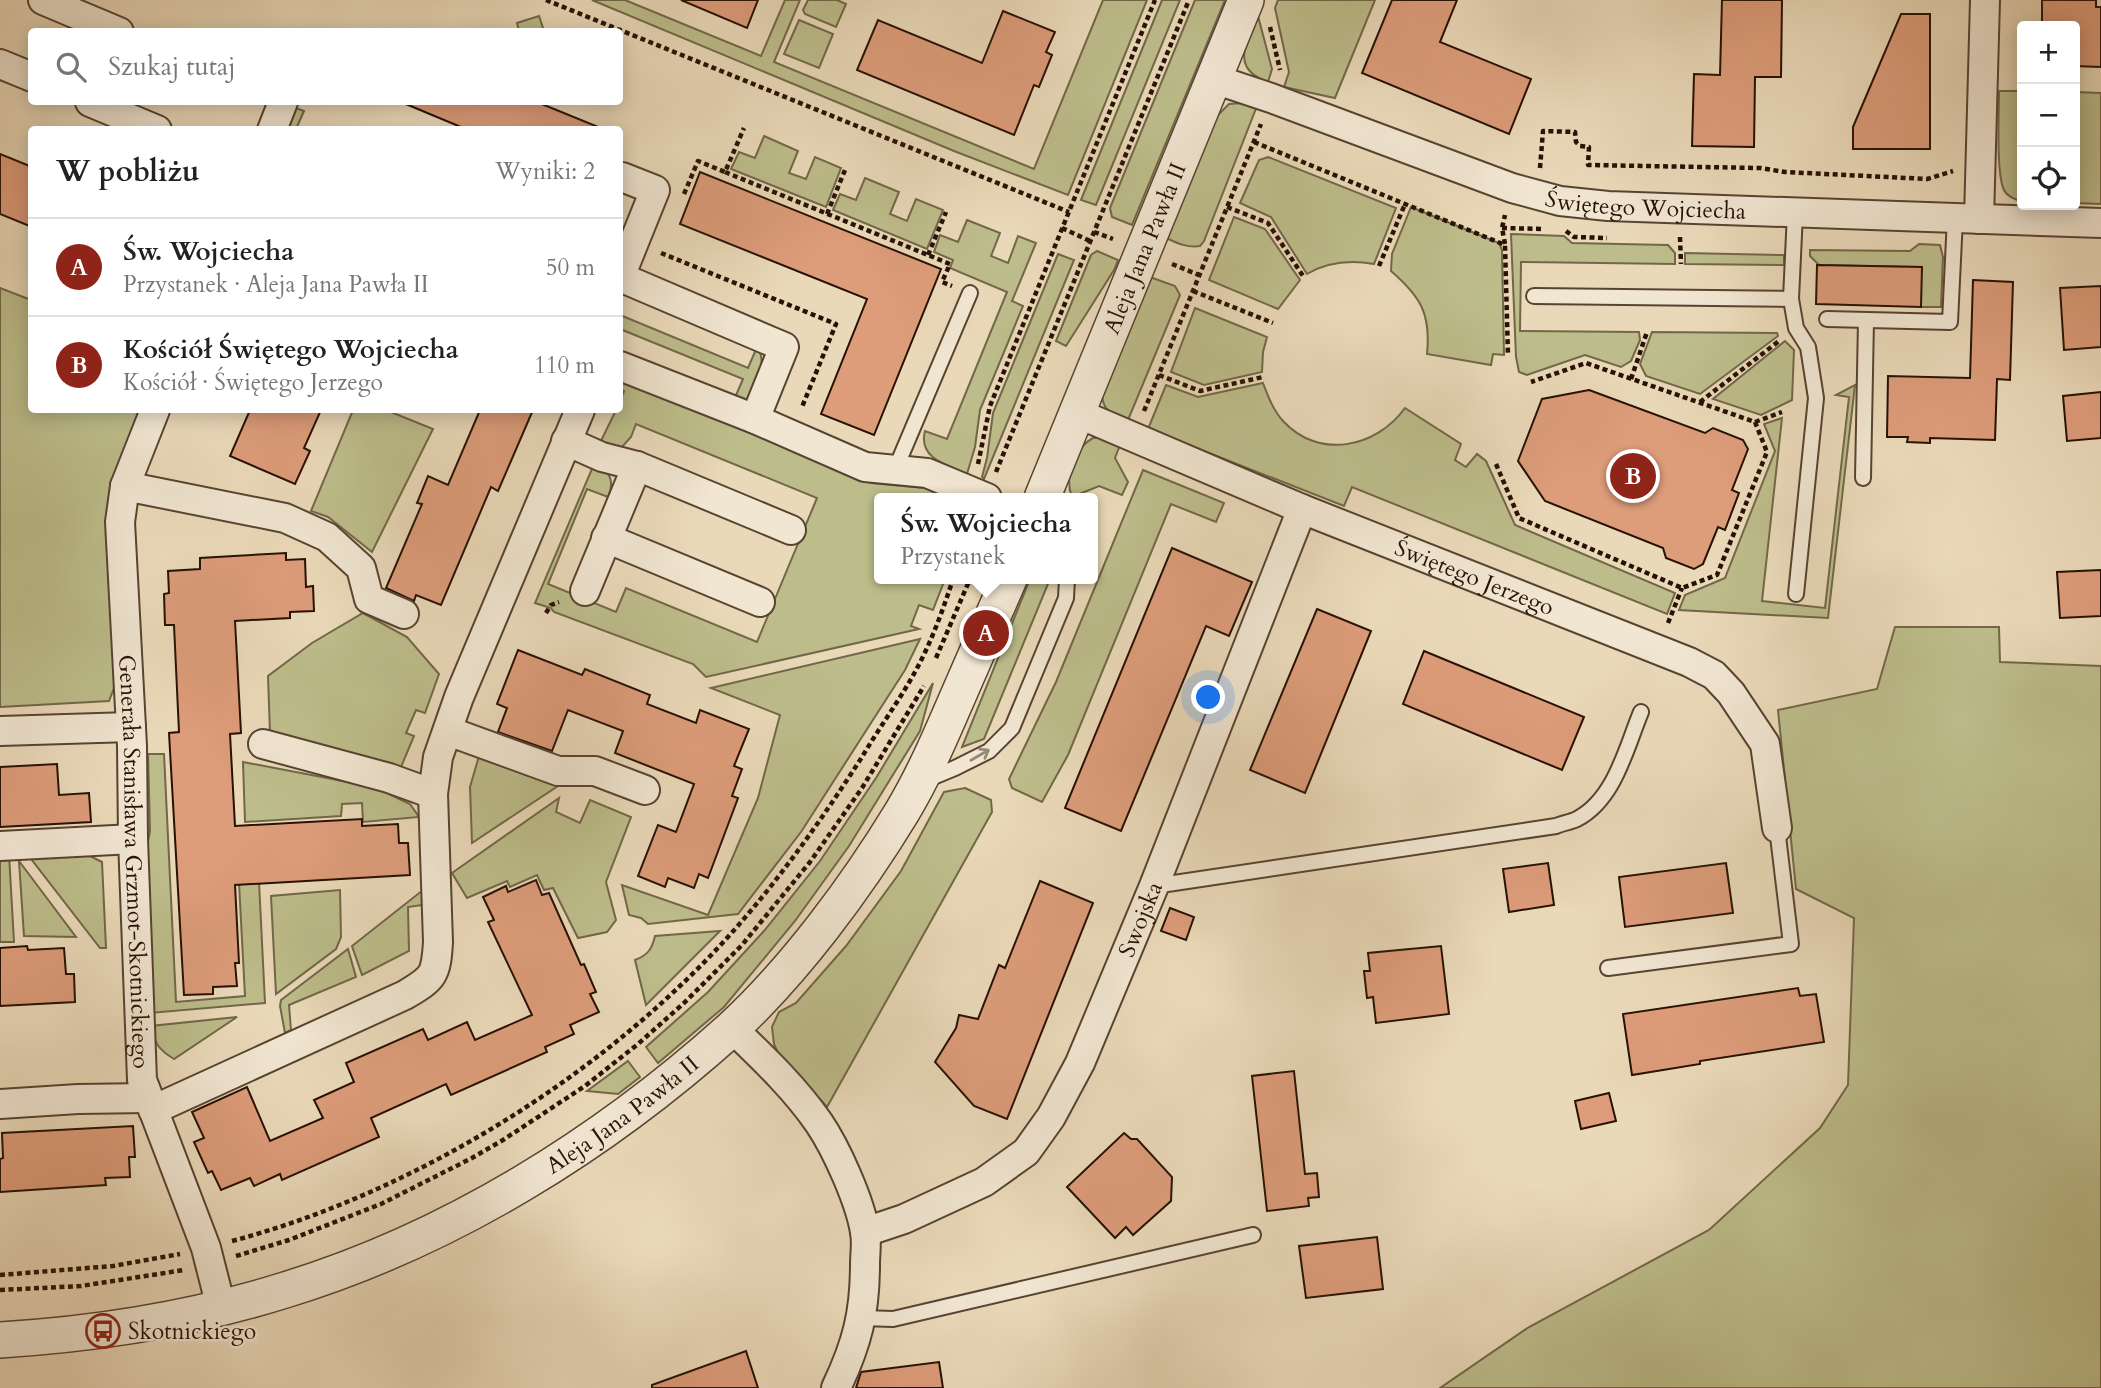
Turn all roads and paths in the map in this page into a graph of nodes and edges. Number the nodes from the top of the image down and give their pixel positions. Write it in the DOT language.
graph roads {
  1 [pos="43,0"];
  2 [pos="546,0"];
  3 [pos="1155,0"];
  4 [pos="1189,0"];
  5 [pos="1985,0"];
  6 [pos="1257,10"];
  7 [pos="110,28"];
  8 [pos="615,28"];
  9 [pos="623,31"];
  10 [pos="0,64"];
  11 [pos="28,75"];
  12 [pos="1214,79"];
  13 [pos="1272,98"];
  14 [pos="97,105"];
  15 [pos="283,105"];
  16 [pos="147,126"];
  17 [pos="274,126"];
  18 [pos="744,128"];
  19 [pos="1254,142"];
  20 [pos="1953,159"];
  21 [pos="845,170"];
  22 [pos="725,172"];
  23 [pos="623,177"];
  24 [pos="684,195"];
  25 [pos="1538,195"];
  26 [pos="1405,204"];
  27 [pos="1227,207"];
  28 [pos="946,212"];
  29 [pos="1069,212"];
  30 [pos="1795,213"];
  31 [pos="827,214"];
  32 [pos="1967,218"];
  33 [pos="2101,223"];
  34 [pos="1062,228"];
  35 [pos="665,241"];
  36 [pos="1090,241"];
  37 [pos="634,243"];
  38 [pos="928,255"];
  39 [pos="1379,266"];
  40 [pos="623,270"];
  41 [pos="1303,276"];
  42 [pos="623,278"];
  43 [pos="1193,291"];
  44 [pos="970,293"];
  45 [pos="1534,296"];
  46 [pos="1791,299"];
  47 [pos="1827,319"];
  48 [pos="1867,320"];
  49 [pos="1273,323"];
  50 [pos="1796,328"];
  51 [pos="1647,332"];
  52 [pos="1508,356"];
  53 [pos="623,367"];
  54 [pos="1158,375"];
  55 [pos="1263,377"];
  56 [pos="1631,379"];
  57 [pos="1531,382"];
  58 [pos="1699,403"];
  59 [pos="1783,412"];
  60 [pos="154,413"];
  61 [pos="579,413"];
  62 [pos="1077,413"];
  63 [pos="755,419"];
  64 [pos="1755,422"];
  65 [pos="1133,437"];
  66 [pos="566,441"];
  67 [pos="1496,464"];
  68 [pos="637,466"];
  69 [pos="895,470"];
  70 [pos="1863,478"];
  71 [pos="125,486"];
  72 [pos="1048,492"];
  73 [pos="974,493"];
  74 [pos="981,493"];
  75 [pos="982,493"];
  76 [pos="1302,509"];
  77 [pos="792,530"];
  78 [pos="606,538"];
  79 [pos="951,584"];
  80 [pos="968,584"];
  81 [pos="1007,584"];
  82 [pos="1067,584"];
  83 [pos="1682,588"];
  84 [pos="585,591"];
  85 [pos="1796,594"];
  86 [pos="760,602"];
  87 [pos="404,614"];
  88 [pos="1656,650"];
  89 [pos="932,667"];
  90 [pos="927,678"];
  91 [pos="1641,712"];
  92 [pos="131,727"];
  93 [pos="0,731"];
  94 [pos="448,731"];
  95 [pos="263,744"];
  96 [pos="918,783"];
  97 [pos="645,790"];
  98 [pos="433,794"];
  99 [pos="1777,828"];
  100 [pos="133,839"];
  101 [pos="0,846"];
  102 [pos="1154,886"];
  103 [pos="1608,968"];
  104 [pos="732,1027"];
  105 [pos="0,1104"];
  106 [pos="151,1104"];
  107 [pos="865,1232"];
  108 [pos="1253,1235"];
  109 [pos="208,1256"];
  110 [pos="0,1275"];
  111 [pos="0,1290"];
  112 [pos="221,1307"];
  113 [pos="862,1318"];
  114 [pos="0,1340"];
  115 [pos="836,1388"];
  1 -- 7 [label="street"];
  2 -- 8 [label="path"];
  3 -- 29 [label="path"];
  4 -- 36 [label="path"];
  5 -- 32 [label="street"];
  6 -- 12 [label="street, Aleja Jana Pawła II"];
  6 -- 13 [label="path"];
  9 -- 29 [label="path"];
  10 -- 11 [label="street"];
  12 -- 13 [label="street, Świętego Wojciecha"];
  12 -- 62 [label="street, Aleja Jana Pawła II"];
  13 -- 19 [label="path"];
  13 -- 25 [label="street, Świętego Wojciecha"];
  14 -- 16 [label="street"];
  15 -- 17 [label="street"];
  18 -- 22 [label="path"];
  19 -- 26 [label="path"];
  19 -- 27 [label="path"];
  20 -- 25 [label="path"];
  21 -- 31 [label="path"];
  22 -- 24 [label="path"];
  22 -- 31 [label="path"];
  23 -- 37 [label="street"];
  25 -- 30 [label="street, Świętego Wojciecha"];
  26 -- 39 [label="path"];
  26 -- 52 [label="path"];
  27 -- 41 [label="path"];
  27 -- 43 [label="path"];
  28 -- 38 [label="path"];
  29 -- 34 [label="path"];
  30 -- 32 [label="street, Świętego Wojciecha"];
  30 -- 46 [label="lane"];
  31 -- 38 [label="path"];
  32 -- 33 [label="street, Świętego Wojciecha"];
  32 -- 48 [label="lane"];
  34 -- 36 [label="path"];
  34 -- 74 [label="path"];
  35 -- 37 [label="path"];
  36 -- 75 [label="path"];
  37 -- 40 [label="street"];
  38 -- 44 [label="path"];
  42 -- 63 [label="street"];
  43 -- 49 [label="path"];
  43 -- 54 [label="path"];
  44 -- 69 [label="lane"];
  45 -- 46 [label="lane"];
  46 -- 50 [label="lane"];
  47 -- 48 [label="lane"];
  48 -- 70 [label="lane"];
  50 -- 58 [label="path"];
  50 -- 85 [label="lane"];
  51 -- 56 [label="path"];
  53 -- 63 [label="street"];
  54 -- 55 [label="path"];
  54 -- 65 [label="path"];
  56 -- 57 [label="path"];
  56 -- 58 [label="path"];
  58 -- 64 [label="path"];
  59 -- 64 [label="path"];
  60 -- 71 [label="street, Generała Stanisława Grzmot-Skotnickiego"];
  61 -- 66 [label="street"];
  62 -- 65 [label="street, Świętego Jerzego"];
  62 -- 72 [label="street, Aleja Jana Pawła II"];
  63 -- 69 [label="street"];
  64 -- 83 [label="path"];
  65 -- 76 [label="street, Świętego Jerzego"];
  66 -- 68 [label="street"];
  66 -- 94 [label="street"];
  67 -- 83 [label="path"];
  68 -- 77 [label="street"];
  68 -- 78 [label="street"];
  69 -- 73 [label="street"];
  71 -- 87 [label="street"];
  71 -- 92 [label="street, Generała Stanisława Grzmot-Skotnickiego"];
  76 -- 88 [label="street, Świętego Jerzego"];
  76 -- 102 [label="street, Swojska"];
  78 -- 84 [label="street"];
  78 -- 86 [label="street"];
  79 -- 109 [label="path"];
  80 -- 89 [label="path"];
  81 -- 96 [label="street, Aleja Jana Pawła II"];
  96 -- 82 [label="lane, one-way"];
  83 -- 88 [label="path"];
  88 -- 99 [label="street, Świętego Jerzego"];
  90 -- 109 [label="path"];
  91 -- 102 [label="lane"];
  92 -- 93 [label="street"];
  92 -- 100 [label="street, Generała Stanisława Grzmot-Skotnickiego"];
  94 -- 97 [label="street"];
  94 -- 98 [label="street"];
  95 -- 98 [label="street"];
  96 -- 104 [label="street, Aleja Jana Pawła II"];
  98 -- 106 [label="street"];
  99 -- 103 [label="lane"];
  100 -- 101 [label="street"];
  100 -- 106 [label="street, Generała Stanisława Grzmot-Skotnickiego"];
  102 -- 107 [label="street, Swojska"];
  104 -- 107 [label="street"];
  104 -- 112 [label="street, Aleja Jana Pawła II"];
  105 -- 106 [label="street"];
  106 -- 109 [label="street, Generała Stanisława Grzmot-Skotnickiego"];
  107 -- 113 [label="street"];
  108 -- 113 [label="lane"];
  109 -- 110 [label="path"];
  109 -- 111 [label="path"];
  109 -- 112 [label="street, Generała Stanisława Grzmot-Skotnickiego"];
  112 -- 114 [label="street, Aleja Jana Pawła II"];
  113 -- 115 [label="street"];
}
